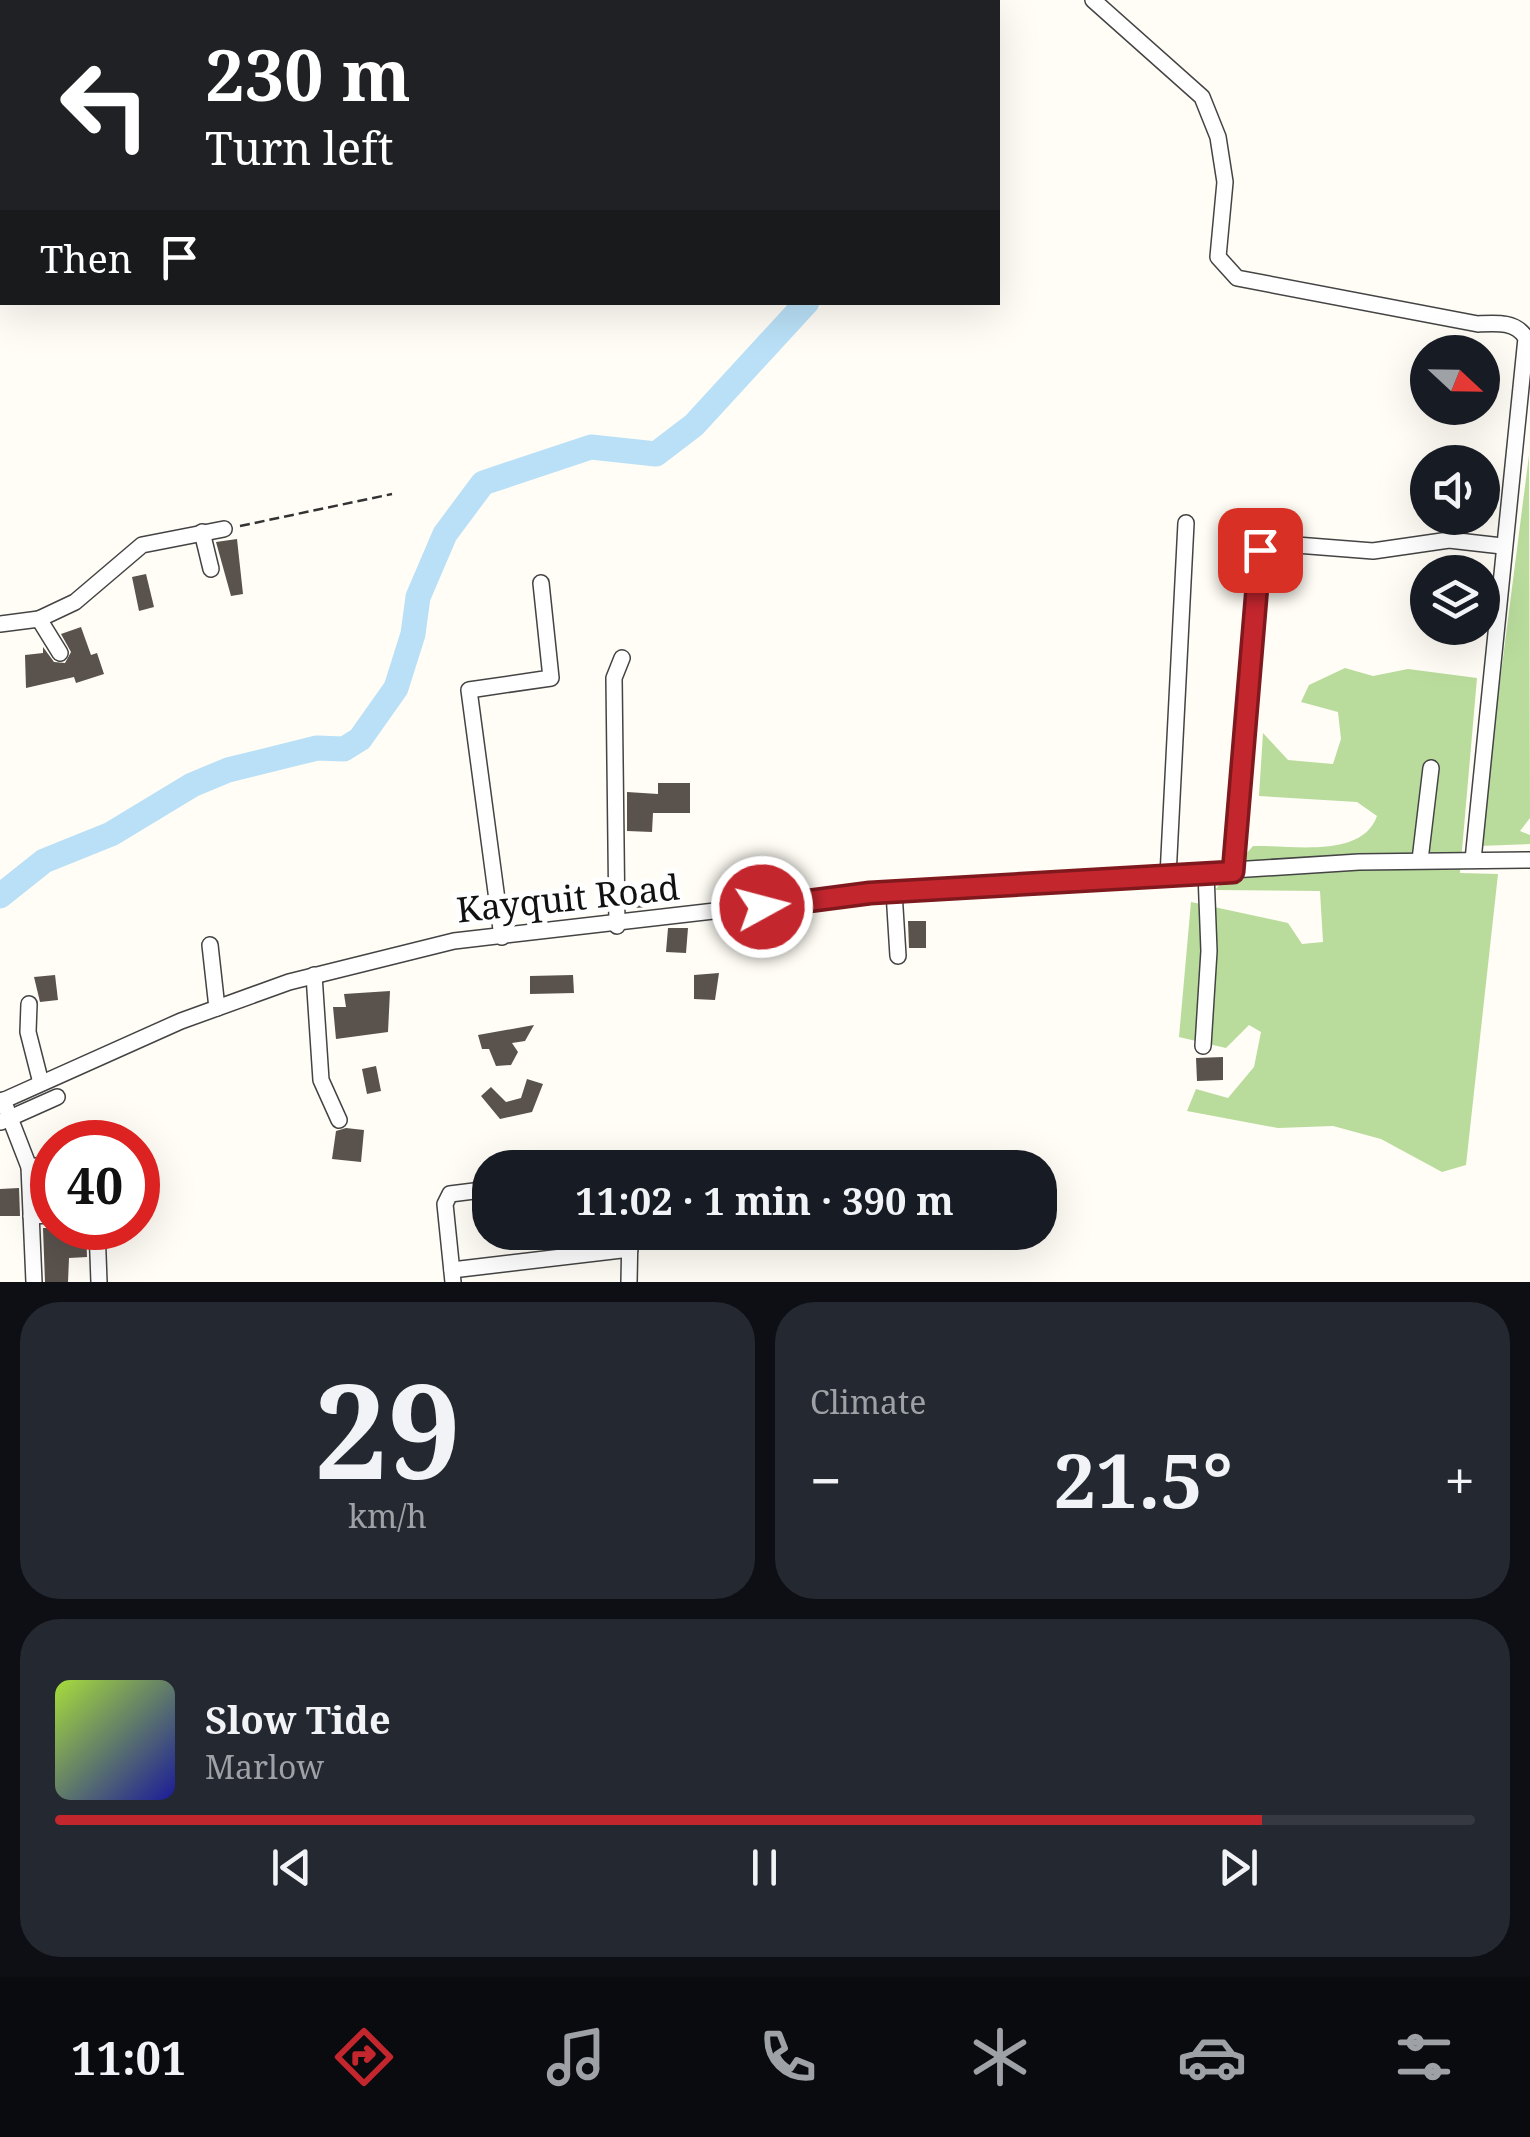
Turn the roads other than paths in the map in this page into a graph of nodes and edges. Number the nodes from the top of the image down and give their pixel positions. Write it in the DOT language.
graph roads {
  1 [pos="1094,0"];
  2 [pos="1526,328"];
  3 [pos="1527,356"];
  4 [pos="1522,426"];
  5 [pos="1186,523"];
  6 [pos="224,529"];
  7 [pos="202,532"];
  8 [pos="1502,546"];
  9 [pos="210,569"];
  10 [pos="541,583"];
  11 [pos="40,618"];
  12 [pos="0,624"];
  13 [pos="60,653"];
  14 [pos="622,658"];
  15 [pos="1431,768"];
  16 [pos="1420,860"];
  17 [pos="1472,860"];
  18 [pos="1530,860"];
  19 [pos="1233,872"];
  20 [pos="1206,873"];
  21 [pos="1168,876"];
  22 [pos="894,892"];
  23 [pos="617,926"];
  24 [pos="502,937"];
  25 [pos="210,946"];
  26 [pos="898,956"];
  27 [pos="314,975"];
  28 [pos="29,1004"];
  29 [pos="217,1008"];
  30 [pos="1203,1046"];
  31 [pos="41,1083"];
  32 [pos="57,1097"];
  33 [pos="1,1101"];
  34 [pos="339,1120"];
  35 [pos="4,1121"];
  36 [pos="28,1167"];
  37 [pos="472,1191"];
  38 [pos="30,1192"];
  39 [pos="33,1250"];
  40 [pos="98,1250"];
  41 [pos="584,1250"];
  42 [pos="630,1250"];
  43 [pos="452,1276"];
  44 [pos="34,1282"];
  45 [pos="100,1282"];
  46 [pos="629,1282"];
  1 -- 2 [label="street"];
  2 -- 3 [label="street"];
  3 -- 4 [label="street"];
  4 -- 8 [label="street"];
  5 -- 21 [label="street"];
  6 -- 7 [label="street"];
  7 -- 9 [label="street"];
  7 -- 11 [label="street"];
  8 -- 17 [label="street"];
  8 -- 19 [label="street"];
  10 -- 24 [label="street"];
  11 -- 12 [label="street"];
  11 -- 13 [label="street"];
  14 -- 23 [label="street"];
  15 -- 16 [label="street"];
  16 -- 17 [label="street, Kayquit Road"];
  16 -- 19 [label="street, Kayquit Road"];
  17 -- 18 [label="street, Kayquit Road"];
  19 -- 20 [label="street, Kayquit Road"];
  20 -- 21 [label="street, Kayquit Road"];
  20 -- 30 [label="street"];
  21 -- 22 [label="street, Kayquit Road"];
  22 -- 23 [label="street, Kayquit Road"];
  22 -- 26 [label="street"];
  23 -- 24 [label="street, Kayquit Road"];
  24 -- 27 [label="street, Kayquit Road"];
  25 -- 29 [label="street"];
  27 -- 29 [label="street, Kayquit Road"];
  27 -- 34 [label="street"];
  28 -- 31 [label="street"];
  29 -- 31 [label="street, Kayquit Road"];
  31 -- 33 [label="street, Kayquit Road"];
  32 -- 35 [label="street"];
  33 -- 35 [label="street"];
  35 -- 36 [label="street"];
  36 -- 38 [label="street"];
  37 -- 43 [label="street"];
  39 -- 44 [label="street"];
  40 -- 45 [label="street"];
  41 -- 43 [label="street"];
  42 -- 46 [label="street"];
}
